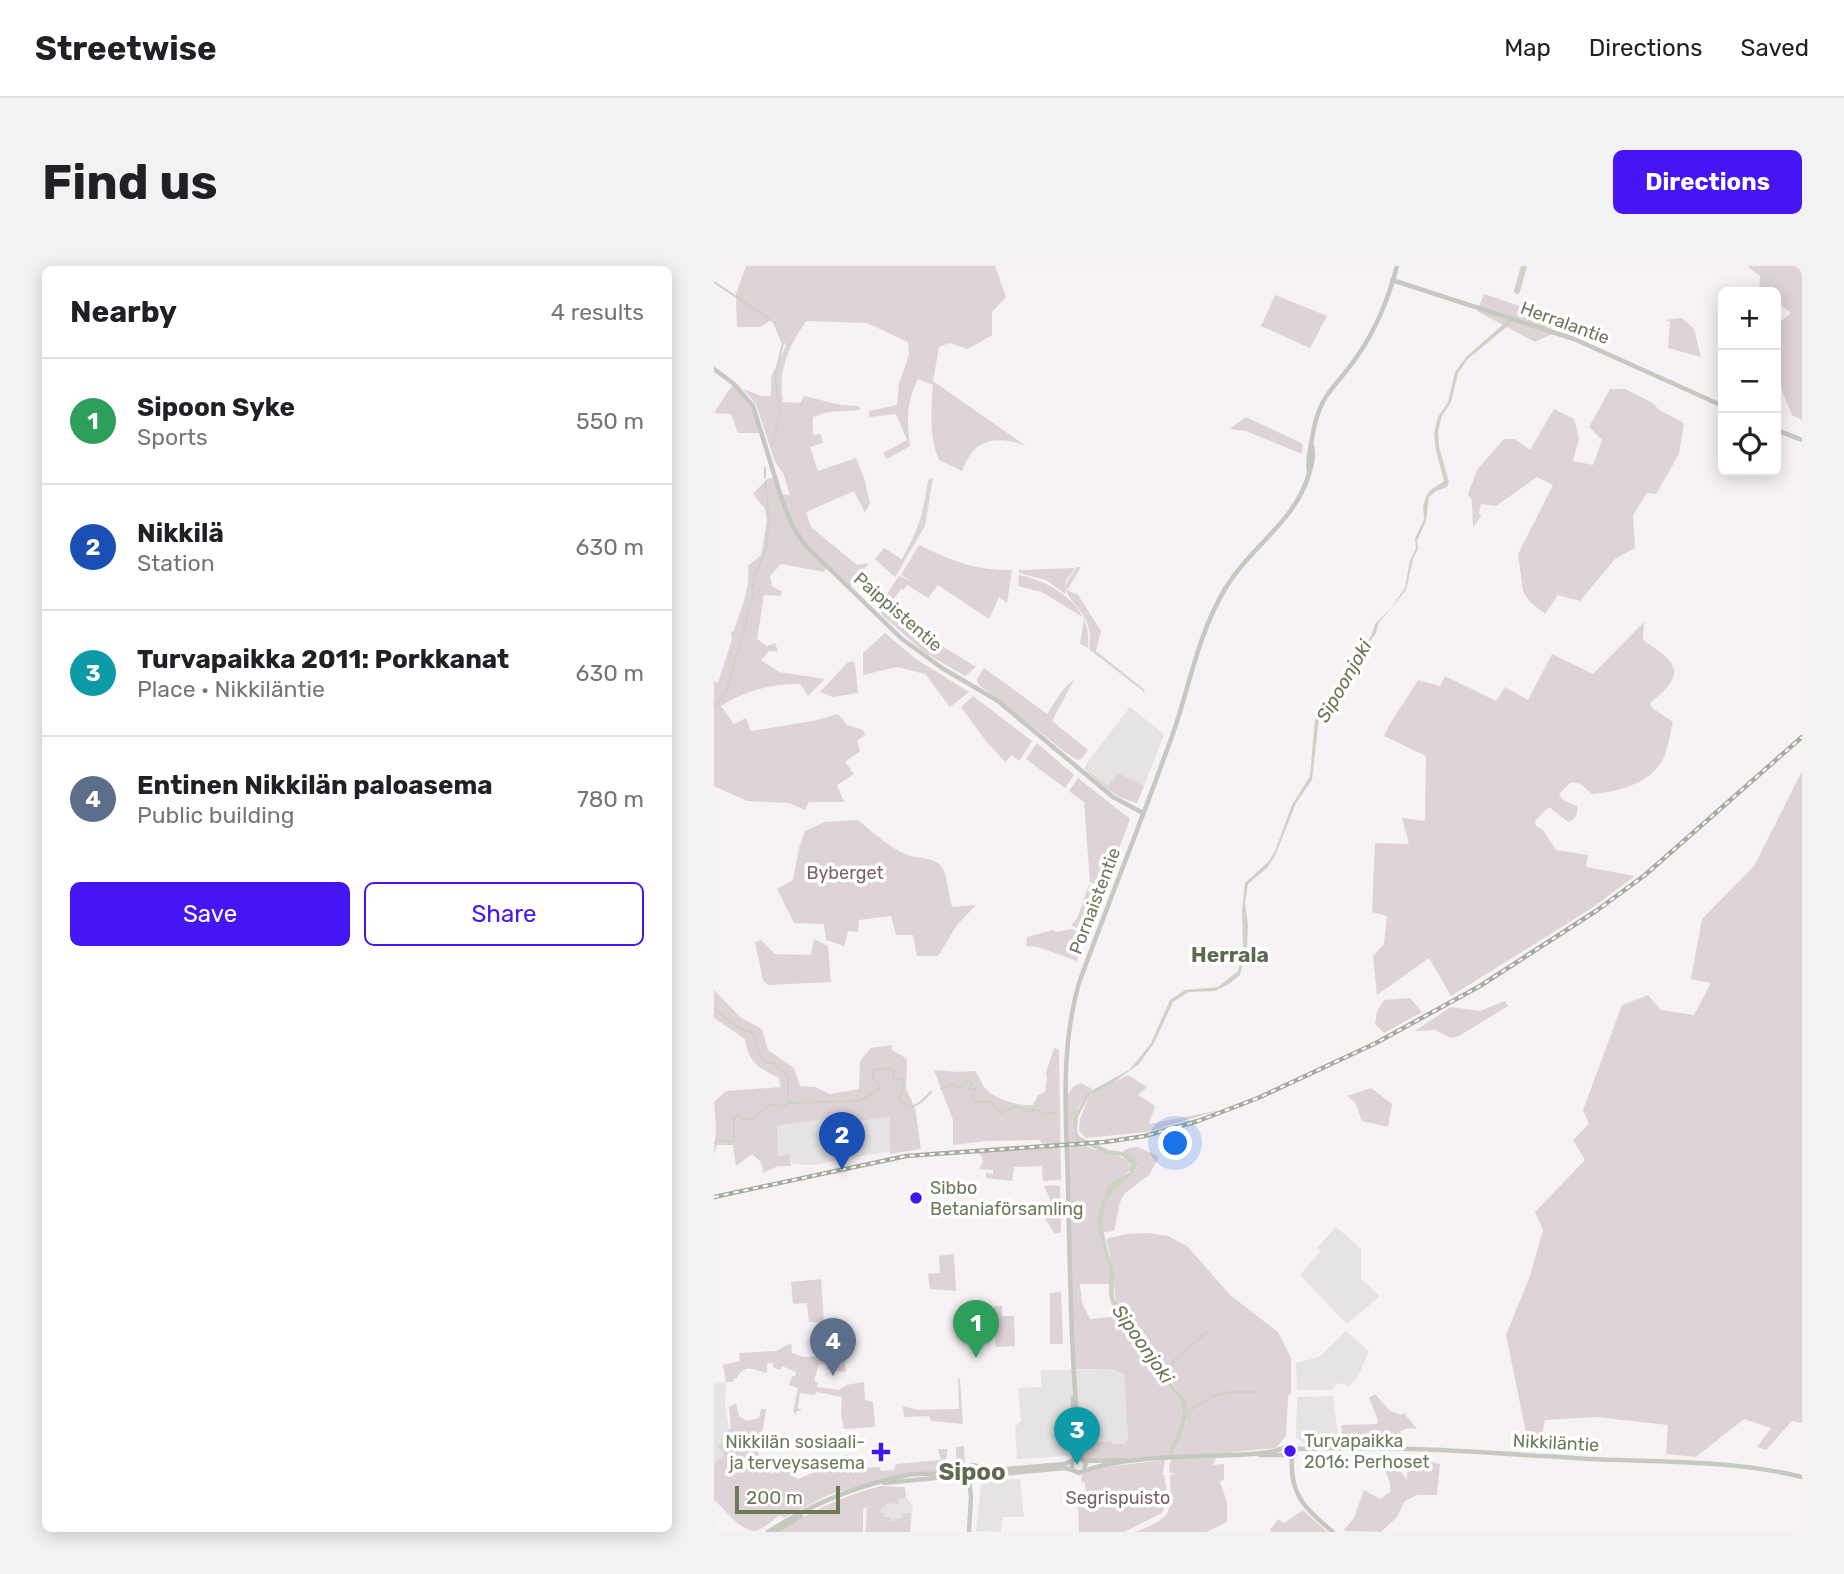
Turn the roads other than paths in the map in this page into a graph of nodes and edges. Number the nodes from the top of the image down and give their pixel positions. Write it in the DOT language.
graph roads {
  1 [pos="1397,266"];
  2 [pos="1392,280"];
  3 [pos="714,369"];
  4 [pos="1718,404"];
  5 [pos="1781,432"];
  6 [pos="1802,440"];
  7 [pos="1143,813"];
  8 [pos="1074,1383"];
  9 [pos="1285,1448"];
  10 [pos="1256,1453"];
  11 [pos="1291,1454"];
  12 [pos="1073,1460"];
  13 [pos="1084,1460"];
  14 [pos="1141,1461"];
  15 [pos="967,1467"];
  16 [pos="979,1468"];
  17 [pos="1084,1470"];
  18 [pos="1074,1472"];
  19 [pos="968,1477"];
  20 [pos="977,1477"];
  21 [pos="1802,1477"];
  22 [pos="876,1484"];
  23 [pos="971,1496"];
  24 [pos="812,1508"];
  25 [pos="768,1532"];
  26 [pos="775,1532"];
  27 [pos="969,1532"];
  28 [pos="1334,1532"];
  1 -- 2 [label="street, Pornaistentie"];
  2 -- 4 [label="street, Herralantie"];
  2 -- 7 [label="street, Pornaistentie"];
  3 -- 7 [label="street, Paippistentie"];
  5 -- 6 [label="street"];
  7 -- 8 [label="street, Pornaistentie"];
  8 -- 12 [label="street, Pornaistentie"];
  8 -- 13 [label="street, Pornaistentie"];
  9 -- 10 [label="street, Nikkiläntie"];
  9 -- 11 [label="street"];
  9 -- 11 [label="street, Nikkiläntie"];
  10 -- 11 [label="street, Nikkiläntie"];
  10 -- 14 [label="street, Nikkiläntie"];
  11 -- 21 [label="street, Nikkiläntie"];
  11 -- 28 [label="street"];
  12 -- 13 [label="street"];
  12 -- 16 [label="street"];
  12 -- 18 [label="street"];
  13 -- 14 [label="street, Nikkiläntie"];
  13 -- 17 [label="street"];
  14 -- 17 [label="street, Nikkiläntie"];
  15 -- 16 [label="street"];
  15 -- 19 [label="street"];
  15 -- 22 [label="street"];
  16 -- 20 [label="street"];
  17 -- 18 [label="street"];
  18 -- 20 [label="street"];
  19 -- 20 [label="street"];
  19 -- 22 [label="street"];
  19 -- 23 [label="street"];
  20 -- 23 [label="street"];
  22 -- 24 [label="street"];
  23 -- 27 [label="street"];
  24 -- 25 [label="street"];
  24 -- 26 [label="street"];
}
